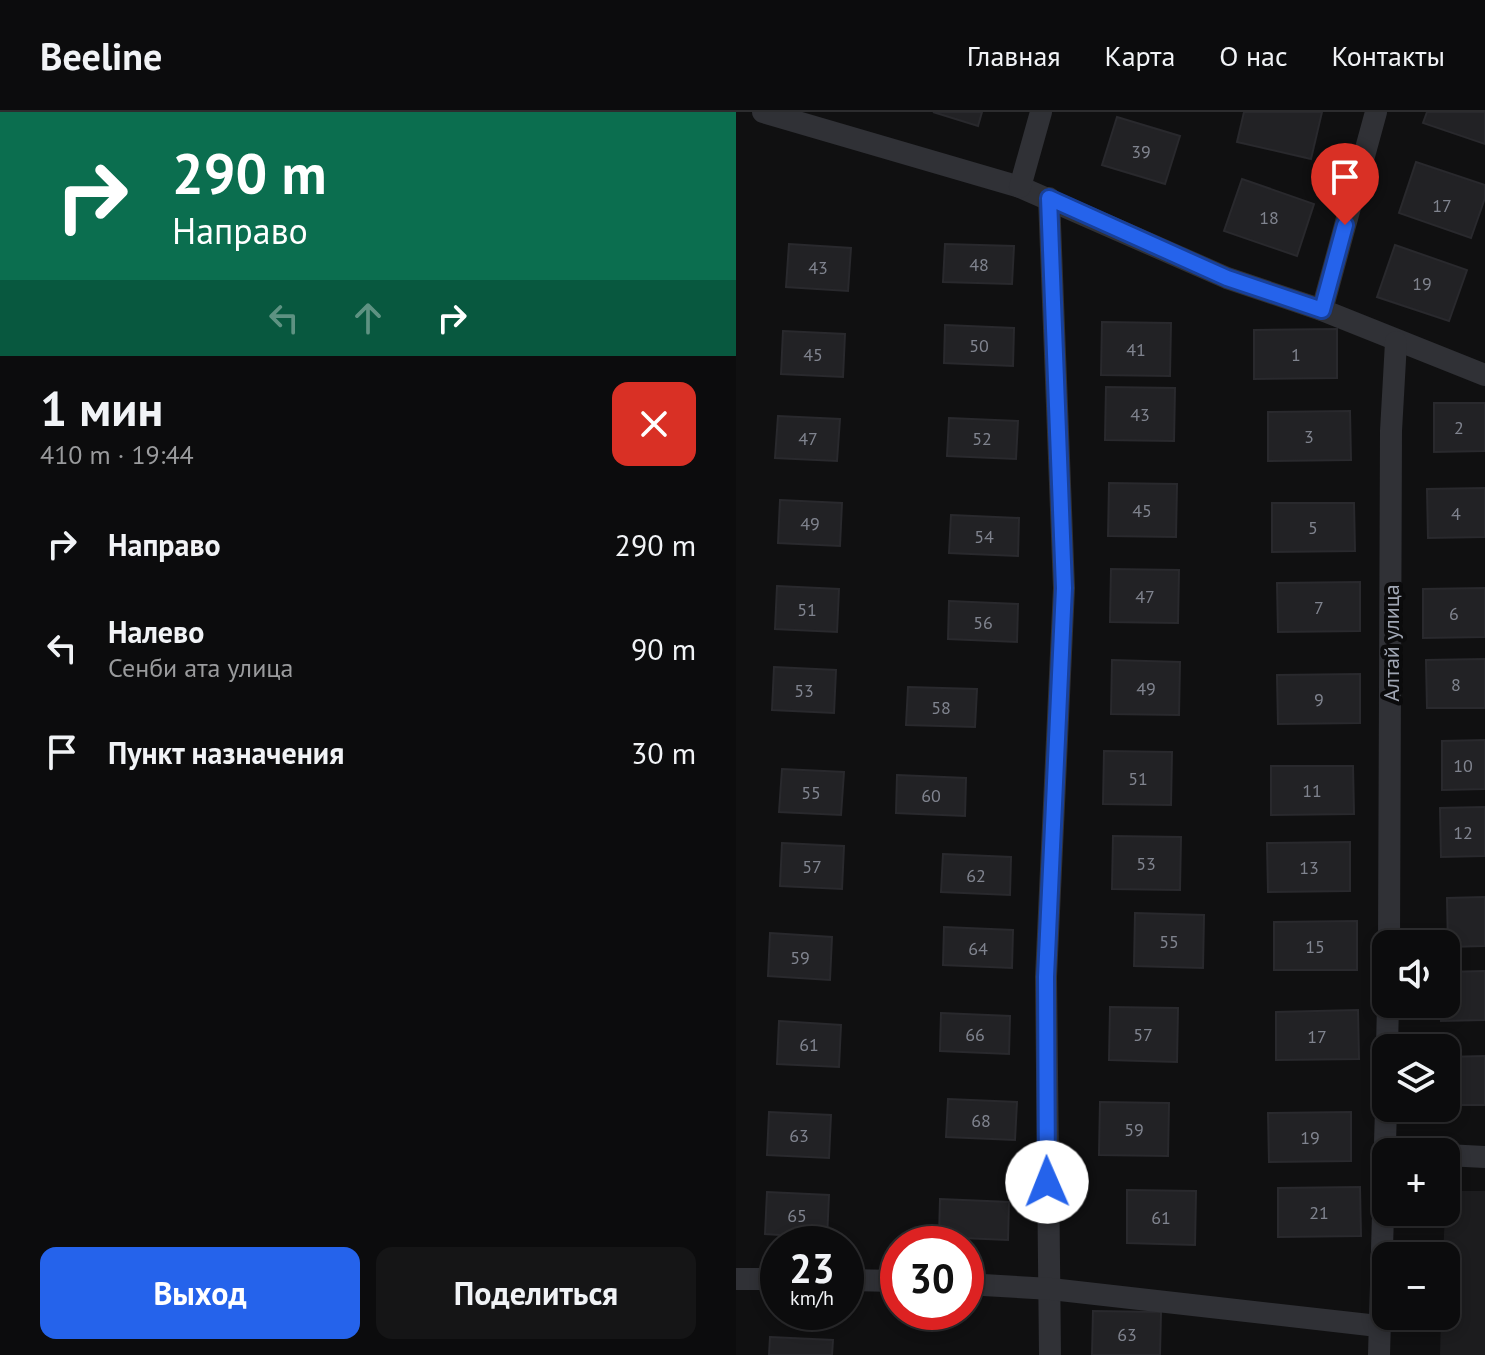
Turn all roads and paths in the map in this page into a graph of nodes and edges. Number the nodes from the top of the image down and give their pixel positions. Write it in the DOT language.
graph roads {
  1 [pos="763,112"];
  2 [pos="1041,112"];
  3 [pos="1376,112"];
  4 [pos="1020,187"];
  5 [pos="1049,198"];
  6 [pos="1322,310"];
  7 [pos="1396,342"];
  8 [pos="1485,375"];
  9 [pos="1389,930"];
  10 [pos="1460,1156"];
  11 [pos="1485,1157"];
  12 [pos="736,1279"];
  13 [pos="760,1279"];
  14 [pos="984,1285"];
  15 [pos="1051,1289"];
  16 [pos="1372,1325"];
  17 [pos="1378,1330"];
  18 [pos="1050,1355"];
  19 [pos="1379,1355"];
  1 -- 4 [label="street"];
  2 -- 4 [label="street"];
  3 -- 6 [label="street"];
  4 -- 5 [label="street"];
  5 -- 6 [label="street"];
  5 -- 15 [label="street"];
  6 -- 7 [label="street"];
  7 -- 8 [label="street"];
  7 -- 9 [label="street, Алтай улица"];
  10 -- 11 [label="street"];
  12 -- 13 [label="street"];
  14 -- 15 [label="street"];
  15 -- 16 [label="street"];
  15 -- 18 [label="street"];
  17 -- 19 [label="street"];
}
